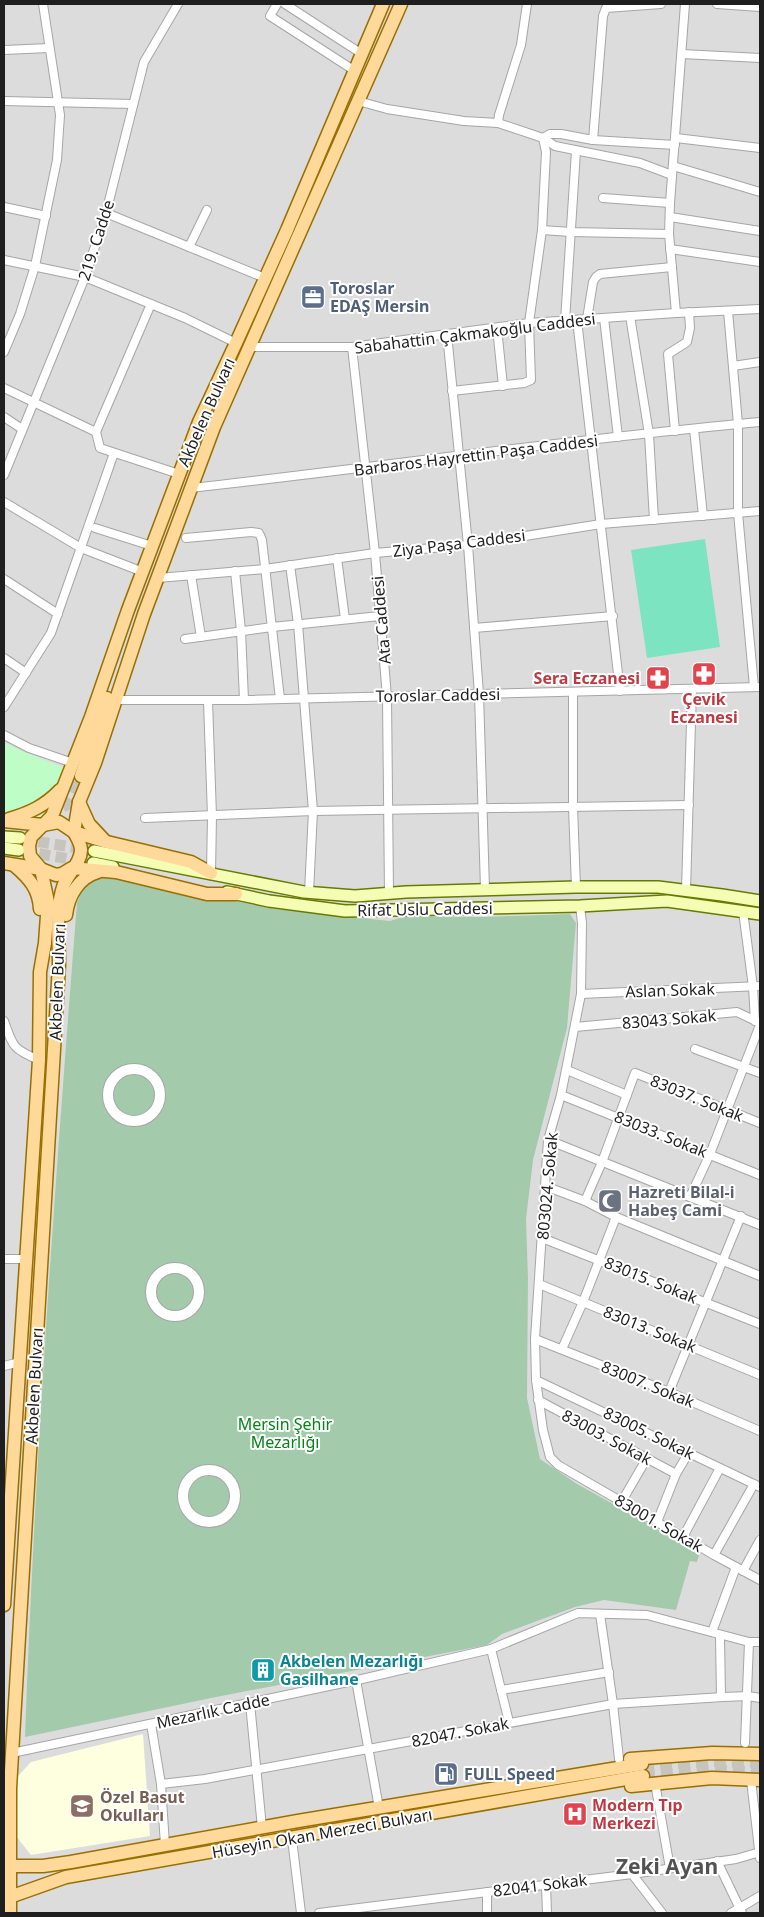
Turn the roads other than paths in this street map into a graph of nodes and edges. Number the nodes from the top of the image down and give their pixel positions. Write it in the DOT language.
graph roads {
  1 [pos="43,4"];
  2 [pos="178,4"];
  3 [pos="277,4"];
  4 [pos="285,4"];
  5 [pos="383,4"];
  6 [pos="401,4"];
  7 [pos="527,4"];
  8 [pos="661,4"];
  9 [pos="685,4"];
  10 [pos="717,4"];
  11 [pos="760,6"];
  12 [pos="49,48"];
  13 [pos="4,50"];
  14 [pos="362,54"];
  15 [pos="682,54"];
  16 [pos="760,58"];
  17 [pos="354,71"];
  18 [pos="4,101"];
  19 [pos="358,101"];
  20 [pos="58,102"];
  21 [pos="133,104"];
  22 [pos="498,123"];
  23 [pos="543,138"];
  24 [pos="593,140"];
  25 [pos="676,141"];
  26 [pos="760,148"];
  27 [pos="576,151"];
  28 [pos="673,166"];
  29 [pos="672,175"];
  30 [pos="760,192"];
  31 [pos="603,198"];
  32 [pos="670,203"];
  33 [pos="4,207"];
  34 [pos="207,210"];
  35 [pos="106,213"];
  36 [pos="46,216"];
  37 [pos="670,216"];
  38 [pos="542,230"];
  39 [pos="760,231"];
  40 [pos="571,232"];
  41 [pos="669,234"];
  42 [pos="189,247"];
  43 [pos="670,249"];
  44 [pos="4,260"];
  45 [pos="760,262"];
  46 [pos="35,266"];
  47 [pos="672,267"];
  48 [pos="85,277"];
  49 [pos="265,278"];
  50 [pos="151,304"];
  51 [pos="760,309"];
  52 [pos="728,311"];
  53 [pos="689,312"];
  54 [pos="676,313"];
  55 [pos="630,316"];
  56 [pos="604,318"];
  57 [pos="587,319"];
  58 [pos="577,320"];
  59 [pos="566,321"];
  60 [pos="529,323"];
  61 [pos="497,328"];
  62 [pos="447,334"];
  63 [pos="6,338"];
  64 [pos="236,343"];
  65 [pos="250,347"];
  66 [pos="352,347"];
  67 [pos="4,352"];
  68 [pos="760,362"];
  69 [pos="733,366"];
  70 [pos="503,386"];
  71 [pos="4,388"];
  72 [pos="452,391"];
  73 [pos="33,402"];
  74 [pos="4,417"];
  75 [pos="760,422"];
  76 [pos="738,424"];
  77 [pos="214,427"];
  78 [pos="22,429"];
  79 [pos="694,429"];
  80 [pos="676,431"];
  81 [pos="96,432"];
  82 [pos="648,434"];
  83 [pos="618,437"];
  84 [pos="591,440"];
  85 [pos="114,453"];
  86 [pos="458,457"];
  87 [pos="366,469"];
  88 [pos="179,474"];
  89 [pos="4,475"];
  90 [pos="191,488"];
  91 [pos="4,502"];
  92 [pos="760,510"];
  93 [pos="738,513"];
  94 [pos="703,516"];
  95 [pos="654,520"];
  96 [pos="601,524"];
  97 [pos="96,528"];
  98 [pos="186,538"];
  99 [pos="468,545"];
  100 [pos="152,546"];
  101 [pos="81,548"];
  102 [pos="375,553"];
  103 [pos="337,558"];
  104 [pos="290,565"];
  105 [pos="265,569"];
  106 [pos="235,571"];
  107 [pos="142,572"];
  108 [pos="192,575"];
  109 [pos="158,578"];
  110 [pos="4,579"];
  111 [pos="58,614"];
  112 [pos="380,616"];
  113 [pos="613,616"];
  114 [pos="345,619"];
  115 [pos="298,624"];
  116 [pos="272,627"];
  117 [pos="474,628"];
  118 [pos="241,631"];
  119 [pos="200,637"];
  120 [pos="185,639"];
  121 [pos="4,658"];
  122 [pos="26,673"];
  123 [pos="757,687"];
  124 [pos="692,689"];
  125 [pos="620,691"];
  126 [pos="573,692"];
  127 [pos="479,694"];
  128 [pos="387,697"];
  129 [pos="280,699"];
  130 [pos="304,699"];
  131 [pos="116,700"];
  132 [pos="244,700"];
  133 [pos="208,701"];
  134 [pos="4,707"];
  135 [pos="4,735"];
  136 [pos="73,763"];
  137 [pos="80,781"];
  138 [pos="63,787"];
  139 [pos="79,802"];
  140 [pos="689,805"];
  141 [pos="573,807"];
  142 [pos="483,808"];
  143 [pos="388,809"];
  144 [pos="312,811"];
  145 [pos="212,816"];
  146 [pos="145,818"];
  147 [pos="4,821"];
  148 [pos="43,825"];
  149 [pos="74,832"];
  150 [pos="4,837"];
  151 [pos="107,842"];
  152 [pos="4,848"];
  153 [pos="23,848"];
  154 [pos="94,851"];
  155 [pos="9,864"];
  156 [pos="74,866"];
  157 [pos="97,867"];
  158 [pos="41,869"];
  159 [pos="211,873"];
  160 [pos="576,887"];
  161 [pos="485,889"];
  162 [pos="686,890"];
  163 [pos="309,892"];
  164 [pos="389,893"];
  165 [pos="236,894"];
  166 [pos="760,901"];
  167 [pos="580,906"];
  168 [pos="743,911"];
  169 [pos="760,914"];
  170 [pos="59,964"];
  171 [pos="40,972"];
  172 [pos="757,987"];
  173 [pos="581,994"];
  174 [pos="4,1021"];
  175 [pos="759,1023"];
  176 [pos="575,1027"];
  177 [pos="695,1049"];
  178 [pos="39,1060"];
  179 [pos="744,1066"];
  180 [pos="567,1070"];
  181 [pos="760,1073"];
  182 [pos="115,1076"];
  183 [pos="561,1095"];
  184 [pos="627,1095"];
  185 [pos="727,1110"];
  186 [pos="619,1117"];
  187 [pos="760,1124"];
  188 [pos="548,1140"];
  189 [pos="710,1154"];
  190 [pos="602,1162"];
  191 [pos="760,1175"];
  192 [pos="545,1186"];
  193 [pos="690,1197"];
  194 [pos="585,1201"];
  195 [pos="741,1216"];
  196 [pos="616,1217"];
  197 [pos="760,1225"];
  198 [pos="542,1238"];
  199 [pos="4,1259"];
  200 [pos="26,1259"];
  201 [pos="599,1259"];
  202 [pos="722,1261"];
  203 [pos="157,1275"];
  204 [pos="760,1276"];
  205 [pos="539,1284"];
  206 [pos="583,1302"];
  207 [pos="706,1303"];
  208 [pos="760,1324"];
  209 [pos="535,1339"];
  210 [pos="689,1345"];
  211 [pos="562,1349"];
  212 [pos="20,1362"];
  213 [pos="4,1366"];
  214 [pos="760,1375"];
  215 [pos="536,1380"];
  216 [pos="669,1392"];
  217 [pos="538,1400"];
  218 [pos="760,1431"];
  219 [pos="689,1452"];
  220 [pos="646,1458"];
  221 [pos="558,1465"];
  222 [pos="720,1468"];
  223 [pos="676,1474"];
  224 [pos="757,1486"];
  225 [pos="183,1500"];
  226 [pos="622,1502"];
  227 [pos="7,1515"];
  228 [pos="657,1522"];
  229 [pos="683,1537"];
  230 [pos="760,1540"];
  231 [pos="714,1555"];
  232 [pos="740,1569"];
  233 [pos="760,1580"];
  234 [pos="4,1605"];
  235 [pos="600,1614"];
  236 [pos="712,1632"];
  237 [pos="720,1637"];
  238 [pos="749,1642"];
  239 [pos="760,1642"];
  240 [pos="491,1649"];
  241 [pos="609,1672"];
  242 [pos="356,1680"];
  243 [pos="501,1690"];
  244 [pos="748,1696"];
  245 [pos="721,1697"];
  246 [pos="760,1698"];
  247 [pos="250,1703"];
  248 [pos="613,1704"];
  249 [pos="509,1722"];
  250 [pos="151,1724"];
  251 [pos="745,1743"];
  252 [pos="369,1750"];
  253 [pos="12,1753"];
  254 [pos="760,1754"];
  255 [pos="619,1760"];
  256 [pos="256,1769"];
  257 [pos="642,1770"];
  258 [pos="600,1777"];
  259 [pos="755,1780"];
  260 [pos="655,1783"];
  261 [pos="161,1784"];
  262 [pos="379,1808"];
  263 [pos="262,1828"];
  264 [pos="292,1839"];
  265 [pos="165,1845"];
  266 [pos="760,1854"];
  267 [pos="717,1861"];
  268 [pos="7,1866"];
  269 [pos="670,1868"];
  270 [pos="632,1874"];
  271 [pos="546,1885"];
  272 [pos="487,1892"];
  273 [pos="760,1896"];
  274 [pos="7,1898"];
  275 [pos="377,1910"];
  276 [pos="740,1911"];
  277 [pos="10,1913"];
  278 [pos="301,1913"];
  279 [pos="319,1913"];
  280 [pos="487,1913"];
  281 [pos="548,1913"];
  282 [pos="662,1913"];
  283 [pos="731,1913"];
  1 -- 12 [label="street"];
  2 -- 21 [label="street, 219. Cadde"];
  3 -- 17 [label="street"];
  4 -- 14 [label="street"];
  5 -- 14 [label="main road, Akbelen Bulvarı"];
  6 -- 19 [label="main road, Akbelen Bulvarı"];
  7 -- 22 [label="street"];
  8 -- 24 [label="street"];
  9 -- 15 [label="street"];
  10 -- 11 [label="street"];
  12 -- 13 [label="street"];
  12 -- 20 [label="street"];
  14 -- 17 [label="main road, Akbelen Bulvarı"];
  15 -- 16 [label="street"];
  15 -- 25 [label="street"];
  17 -- 49 [label="main road, Akbelen Bulvarı"];
  18 -- 20 [label="street"];
  19 -- 22 [label="street"];
  19 -- 65 [label="main road, Akbelen Bulvarı"];
  20 -- 21 [label="street"];
  20 -- 36 [label="street"];
  21 -- 35 [label="street, 219. Cadde"];
  22 -- 23 [label="street"];
  23 -- 24 [label="street"];
  23 -- 27 [label="street"];
  23 -- 38 [label="street"];
  24 -- 25 [label="street"];
  25 -- 26 [label="street"];
  25 -- 28 [label="street"];
  27 -- 29 [label="street"];
  27 -- 40 [label="street"];
  28 -- 29 [label="street"];
  28 -- 30 [label="street"];
  29 -- 32 [label="street"];
  31 -- 32 [label="street"];
  32 -- 37 [label="street"];
  33 -- 36 [label="street"];
  34 -- 42 [label="street"];
  35 -- 42 [label="street"];
  35 -- 48 [label="street, 219. Cadde"];
  36 -- 46 [label="street"];
  37 -- 39 [label="street"];
  37 -- 41 [label="street"];
  38 -- 40 [label="street"];
  38 -- 60 [label="street"];
  40 -- 41 [label="street"];
  40 -- 59 [label="street"];
  41 -- 43 [label="street"];
  42 -- 49 [label="street"];
  43 -- 45 [label="street"];
  43 -- 47 [label="street"];
  44 -- 46 [label="street"];
  46 -- 48 [label="street"];
  46 -- 63 [label="street"];
  47 -- 54 [label="street"];
  47 -- 57 [label="street"];
  48 -- 50 [label="street"];
  48 -- 73 [label="street, 219. Cadde"];
  49 -- 64 [label="main road, Akbelen Bulvarı"];
  50 -- 64 [label="street"];
  50 -- 81 [label="street"];
  51 -- 52 [label="street, Sabahattin Çakmakoğlu Caddesi"];
  52 -- 53 [label="street, Sabahattin Çakmakoğlu Caddesi"];
  52 -- 69 [label="street"];
  53 -- 54 [label="street, Sabahattin Çakmakoğlu Caddesi"];
  53 -- 80 [label="street"];
  54 -- 55 [label="street, Sabahattin Çakmakoğlu Caddesi"];
  55 -- 56 [label="street, Sabahattin Çakmakoğlu Caddesi"];
  55 -- 82 [label="street"];
  56 -- 57 [label="street, Sabahattin Çakmakoğlu Caddesi"];
  56 -- 83 [label="street"];
  57 -- 58 [label="street, Sabahattin Çakmakoğlu Caddesi"];
  58 -- 59 [label="street, Sabahattin Çakmakoğlu Caddesi"];
  58 -- 84 [label="street"];
  59 -- 60 [label="street, Sabahattin Çakmakoğlu Caddesi"];
  60 -- 61 [label="street, Sabahattin Çakmakoğlu Caddesi"];
  60 -- 70 [label="street"];
  61 -- 62 [label="street, Sabahattin Çakmakoğlu Caddesi"];
  61 -- 70 [label="street"];
  62 -- 66 [label="street, Sabahattin Çakmakoğlu Caddesi"];
  62 -- 72 [label="street"];
  63 -- 67 [label="street"];
  64 -- 88 [label="main road, Akbelen Bulvarı"];
  65 -- 66 [label="street, Sabahattin Çakmakoğlu Caddesi"];
  65 -- 77 [label="main road, Akbelen Bulvarı"];
  66 -- 87 [label="street, Ata Caddesi"];
  68 -- 69 [label="street"];
  69 -- 76 [label="street"];
  70 -- 72 [label="street"];
  71 -- 73 [label="street"];
  72 -- 86 [label="street"];
  73 -- 78 [label="street, 219. Cadde"];
  73 -- 81 [label="street"];
  74 -- 78 [label="street"];
  75 -- 76 [label="street, Barbaros Hayrettin Paşa Caddesi"];
  76 -- 79 [label="street, Barbaros Hayrettin Paşa Caddesi"];
  76 -- 93 [label="street"];
  77 -- 90 [label="main road, Akbelen Bulvarı"];
  77 -- 137 [label="main road"];
  78 -- 89 [label="street, 219. Cadde"];
  79 -- 80 [label="street, Barbaros Hayrettin Paşa Caddesi"];
  79 -- 94 [label="street"];
  80 -- 82 [label="street, Barbaros Hayrettin Paşa Caddesi"];
  81 -- 85 [label="street"];
  82 -- 83 [label="street, Barbaros Hayrettin Paşa Caddesi"];
  82 -- 95 [label="street"];
  83 -- 84 [label="street, Barbaros Hayrettin Paşa Caddesi"];
  84 -- 86 [label="street, Barbaros Hayrettin Paşa Caddesi"];
  84 -- 96 [label="street"];
  85 -- 88 [label="street"];
  85 -- 101 [label="street"];
  86 -- 87 [label="street, Barbaros Hayrettin Paşa Caddesi"];
  86 -- 99 [label="street"];
  87 -- 90 [label="street, Barbaros Hayrettin Paşa Caddesi"];
  87 -- 102 [label="street, Ata Caddesi"];
  88 -- 100 [label="main road, Akbelen Bulvarı"];
  90 -- 109 [label="main road, Akbelen Bulvarı"];
  91 -- 101 [label="street"];
  92 -- 93 [label="street, Ziya Paşa Caddesi"];
  93 -- 94 [label="street, Ziya Paşa Caddesi"];
  93 -- 123 [label="street"];
  94 -- 95 [label="street, Ziya Paşa Caddesi"];
  95 -- 96 [label="street, Ziya Paşa Caddesi"];
  96 -- 99 [label="street, Ziya Paşa Caddesi"];
  96 -- 113 [label="street"];
  97 -- 100 [label="street"];
  98 -- 105 [label="street"];
  99 -- 102 [label="street, Ziya Paşa Caddesi"];
  99 -- 117 [label="street"];
  100 -- 107 [label="main road, Akbelen Bulvarı"];
  101 -- 107 [label="street"];
  101 -- 111 [label="street"];
  102 -- 103 [label="street, Ziya Paşa Caddesi"];
  102 -- 112 [label="street, Ata Caddesi"];
  103 -- 104 [label="street, Ziya Paşa Caddesi"];
  103 -- 114 [label="street"];
  104 -- 105 [label="street, Ziya Paşa Caddesi"];
  104 -- 115 [label="street"];
  105 -- 106 [label="street, Ziya Paşa Caddesi"];
  105 -- 116 [label="street"];
  106 -- 108 [label="street, Ziya Paşa Caddesi"];
  106 -- 118 [label="street"];
  107 -- 136 [label="main road, Akbelen Bulvarı"];
  108 -- 109 [label="street, Ziya Paşa Caddesi"];
  108 -- 119 [label="street"];
  109 -- 131 [label="main road, Akbelen Bulvarı"];
  110 -- 111 [label="street"];
  111 -- 122 [label="street"];
  112 -- 114 [label="street"];
  112 -- 128 [label="street, Ata Caddesi"];
  113 -- 117 [label="street"];
  113 -- 125 [label="street"];
  114 -- 115 [label="street"];
  115 -- 116 [label="street"];
  115 -- 130 [label="street"];
  116 -- 118 [label="street"];
  116 -- 129 [label="street"];
  117 -- 127 [label="street"];
  118 -- 119 [label="street"];
  118 -- 132 [label="street"];
  119 -- 120 [label="street"];
  121 -- 122 [label="street"];
  122 -- 134 [label="street"];
  123 -- 124 [label="street, Toroslar Caddesi"];
  124 -- 125 [label="street, Toroslar Caddesi"];
  124 -- 140 [label="street"];
  125 -- 126 [label="street, Toroslar Caddesi"];
  126 -- 127 [label="street, Toroslar Caddesi"];
  126 -- 141 [label="street"];
  127 -- 128 [label="street, Toroslar Caddesi"];
  127 -- 142 [label="street"];
  128 -- 130 [label="street, Toroslar Caddesi"];
  128 -- 143 [label="street, Ata Caddesi"];
  129 -- 130 [label="street, Toroslar Caddesi"];
  129 -- 132 [label="street, Toroslar Caddesi"];
  130 -- 144 [label="street"];
  131 -- 133 [label="street, Toroslar Caddesi"];
  131 -- 139 [label="main road, Akbelen Bulvarı"];
  132 -- 133 [label="street, Toroslar Caddesi"];
  133 -- 145 [label="street"];
  135 -- 136 [label="street"];
  136 -- 138 [label="main road, Akbelen Bulvarı"];
  138 -- 147 [label="main road"];
  138 -- 148 [label="main road, Akbelen Bulvarı"];
  139 -- 149 [label="main road, Akbelen Bulvarı"];
  139 -- 151 [label="main road"];
  140 -- 141 [label="street"];
  140 -- 162 [label="street"];
  141 -- 142 [label="street"];
  141 -- 160 [label="street"];
  142 -- 143 [label="street"];
  142 -- 161 [label="street"];
  143 -- 144 [label="street"];
  143 -- 164 [label="street, Ata Caddesi"];
  144 -- 145 [label="street"];
  144 -- 163 [label="street"];
  145 -- 146 [label="street"];
  145 -- 159 [label="street"];
  147 -- 148 [label="main road"];
  148 -- 149 [label="main road"];
  148 -- 153 [label="main road"];
  149 -- 151 [label="main road"];
  149 -- 156 [label="main road"];
  150 -- 153 [label="main road"];
  151 -- 159 [label="main road"];
  152 -- 153 [label="main road"];
  153 -- 158 [label="main road, Akbelen Bulvarı"];
  154 -- 159 [label="main road, Rifat Uslu Caddesi"];
  155 -- 158 [label="main road"];
  155 -- 171 [label="main road"];
  156 -- 157 [label="main road"];
  156 -- 158 [label="main road"];
  156 -- 170 [label="main road, Akbelen Bulvarı"];
  157 -- 165 [label="main road"];
  157 -- 170 [label="main road"];
  158 -- 171 [label="main road, Akbelen Bulvarı"];
  159 -- 163 [label="main road, Rifat Uslu Caddesi"];
  160 -- 161 [label="main road, Rifat Uslu Caddesi"];
  160 -- 162 [label="main road, Rifat Uslu Caddesi"];
  161 -- 164 [label="main road, Rifat Uslu Caddesi"];
  162 -- 166 [label="main road, Rifat Uslu Caddesi"];
  163 -- 164 [label="main road, Rifat Uslu Caddesi"];
  165 -- 167 [label="main road, Rifat Uslu Caddesi"];
  167 -- 168 [label="main road, Rifat Uslu Caddesi"];
  167 -- 173 [label="street, 803024. Sokak"];
  168 -- 169 [label="main road, Rifat Uslu Caddesi"];
  168 -- 172 [label="street"];
  170 -- 253 [label="main road, Akbelen Bulvarı"];
  171 -- 178 [label="main road, Akbelen Bulvarı"];
  172 -- 173 [label="street, Aslan Sokak"];
  172 -- 175 [label="street"];
  173 -- 176 [label="street, 803024. Sokak"];
  174 -- 178 [label="street"];
  175 -- 176 [label="street, 83043 Sokak"];
  175 -- 179 [label="street"];
  176 -- 180 [label="street, 803024. Sokak"];
  177 -- 179 [label="street"];
  178 -- 200 [label="main road, Akbelen Bulvarı"];
  179 -- 181 [label="street"];
  179 -- 185 [label="street"];
  180 -- 183 [label="street, 803024. Sokak"];
  180 -- 184 [label="street"];
  182 -- 182 [label="street"];
  183 -- 186 [label="street, 83033. Sokak"];
  183 -- 188 [label="street, 803024. Sokak"];
  184 -- 185 [label="street, 83037. Sokak"];
  184 -- 186 [label="street"];
  185 -- 187 [label="street, 83037. Sokak"];
  185 -- 189 [label="street"];
  186 -- 189 [label="street, 83033. Sokak"];
  186 -- 190 [label="street"];
  188 -- 190 [label="street"];
  188 -- 192 [label="street, 803024. Sokak"];
  189 -- 191 [label="street, 83033. Sokak"];
  189 -- 193 [label="street"];
  190 -- 193 [label="street"];
  190 -- 194 [label="street"];
  192 -- 194 [label="street"];
  192 -- 198 [label="street, 803024. Sokak"];
  193 -- 195 [label="street"];
  194 -- 196 [label="street"];
  195 -- 197 [label="street"];
  195 -- 202 [label="street"];
  196 -- 201 [label="street"];
  196 -- 202 [label="street"];
  198 -- 201 [label="street, 83015. Sokak"];
  198 -- 205 [label="street, 803024. Sokak"];
  199 -- 200 [label="street"];
  200 -- 212 [label="main road, Akbelen Bulvarı"];
  201 -- 206 [label="street"];
  201 -- 207 [label="street, 83015. Sokak"];
  202 -- 204 [label="street"];
  202 -- 207 [label="street"];
  203 -- 203 [label="street"];
  205 -- 206 [label="street, 83013. Sokak"];
  205 -- 209 [label="street, 803024. Sokak"];
  206 -- 210 [label="street, 83013. Sokak"];
  206 -- 211 [label="street"];
  207 -- 208 [label="street, 83015. Sokak"];
  207 -- 210 [label="street"];
  209 -- 211 [label="street, 83007. Sokak"];
  209 -- 215 [label="street, 803024. Sokak"];
  210 -- 214 [label="street, 83013. Sokak"];
  210 -- 216 [label="street"];
  211 -- 216 [label="street, 83007. Sokak"];
  212 -- 213 [label="street"];
  212 -- 227 [label="main road, Akbelen Bulvarı"];
  215 -- 217 [label="street, 803024. Sokak"];
  215 -- 219 [label="street, 83005. Sokak"];
  216 -- 218 [label="street, 83007. Sokak"];
  217 -- 220 [label="street, 83003. Sokak"];
  217 -- 221 [label="street, 803024. Sokak"];
  219 -- 222 [label="street, 83005. Sokak"];
  219 -- 223 [label="street"];
  220 -- 223 [label="street, 83003. Sokak"];
  220 -- 226 [label="street"];
  221 -- 226 [label="street, 83001. Sokak"];
  222 -- 224 [label="street, 83005. Sokak"];
  222 -- 229 [label="street"];
  223 -- 228 [label="street"];
  224 -- 231 [label="street"];
  225 -- 225 [label="street"];
  226 -- 228 [label="street, 83001. Sokak"];
  227 -- 234 [label="main road, Akbelen Bulvarı"];
  228 -- 229 [label="street, 83001. Sokak"];
  229 -- 231 [label="street, 83001. Sokak"];
  230 -- 232 [label="street"];
  231 -- 232 [label="street, 83001. Sokak"];
  232 -- 233 [label="street, 83001. Sokak"];
  232 -- 236 [label="street"];
  235 -- 236 [label="street, Mezarlık Cadde"];
  235 -- 240 [label="street, Mezarlık Cadde"];
  235 -- 241 [label="street"];
  236 -- 238 [label="street, Mezarlık Cadde"];
  237 -- 245 [label="street"];
  238 -- 239 [label="street, Mezarlık Cadde"];
  238 -- 244 [label="street"];
  240 -- 242 [label="street, Mezarlık Cadde"];
  240 -- 243 [label="street"];
  241 -- 243 [label="street"];
  241 -- 248 [label="street"];
  242 -- 247 [label="street, Mezarlık Cadde"];
  242 -- 252 [label="street"];
  243 -- 249 [label="street"];
  244 -- 245 [label="street, 82047. Sokak"];
  244 -- 246 [label="street, 82047. Sokak"];
  244 -- 251 [label="street"];
  245 -- 248 [label="street, 82047. Sokak"];
  247 -- 250 [label="street, Mezarlık Cadde"];
  247 -- 256 [label="street"];
  248 -- 249 [label="street, 82047. Sokak"];
  248 -- 255 [label="street"];
  249 -- 252 [label="street, 82047. Sokak"];
  250 -- 253 [label="street, Mezarlık Cadde"];
  250 -- 261 [label="street"];
  252 -- 256 [label="street, 82047. Sokak"];
  252 -- 262 [label="street"];
  253 -- 268 [label="main road, Akbelen Bulvarı"];
  254 -- 255 [label="main road"];
  255 -- 258 [label="main road"];
  256 -- 261 [label="street, 82047. Sokak"];
  256 -- 263 [label="street"];
  257 -- 258 [label="main road, Hüseyin Okan Merzeci Bulvarı"];
  258 -- 260 [label="main road"];
  258 -- 262 [label="main road, Hüseyin Okan Merzeci Bulvarı"];
  258 -- 264 [label="main road, Hüseyin Okan Merzeci Bulvarı"];
  259 -- 260 [label="main road"];
  259 -- 266 [label="street"];
  260 -- 269 [label="street"];
  261 -- 265 [label="street"];
  262 -- 263 [label="main road, Hüseyin Okan Merzeci Bulvarı"];
  263 -- 265 [label="main road, Hüseyin Okan Merzeci Bulvarı"];
  264 -- 274 [label="main road, Hüseyin Okan Merzeci Bulvarı"];
  264 -- 278 [label="street"];
  265 -- 268 [label="main road, Hüseyin Okan Merzeci Bulvarı"];
  266 -- 267 [label="street, 82041 Sokak"];
  267 -- 269 [label="street, 82041 Sokak"];
  267 -- 276 [label="street"];
  268 -- 274 [label="main road, Akbelen Bulvarı"];
  269 -- 270 [label="street, 82041 Sokak"];
  270 -- 271 [label="street, 82041 Sokak"];
  270 -- 282 [label="street"];
  271 -- 272 [label="street, 82041 Sokak"];
  271 -- 281 [label="street"];
  272 -- 275 [label="street, 82041 Sokak"];
  272 -- 280 [label="street"];
  273 -- 276 [label="street"];
  274 -- 277 [label="main road, Akbelen Bulvarı"];
  275 -- 279 [label="street, 82041 Sokak"];
  276 -- 283 [label="street"];
}
